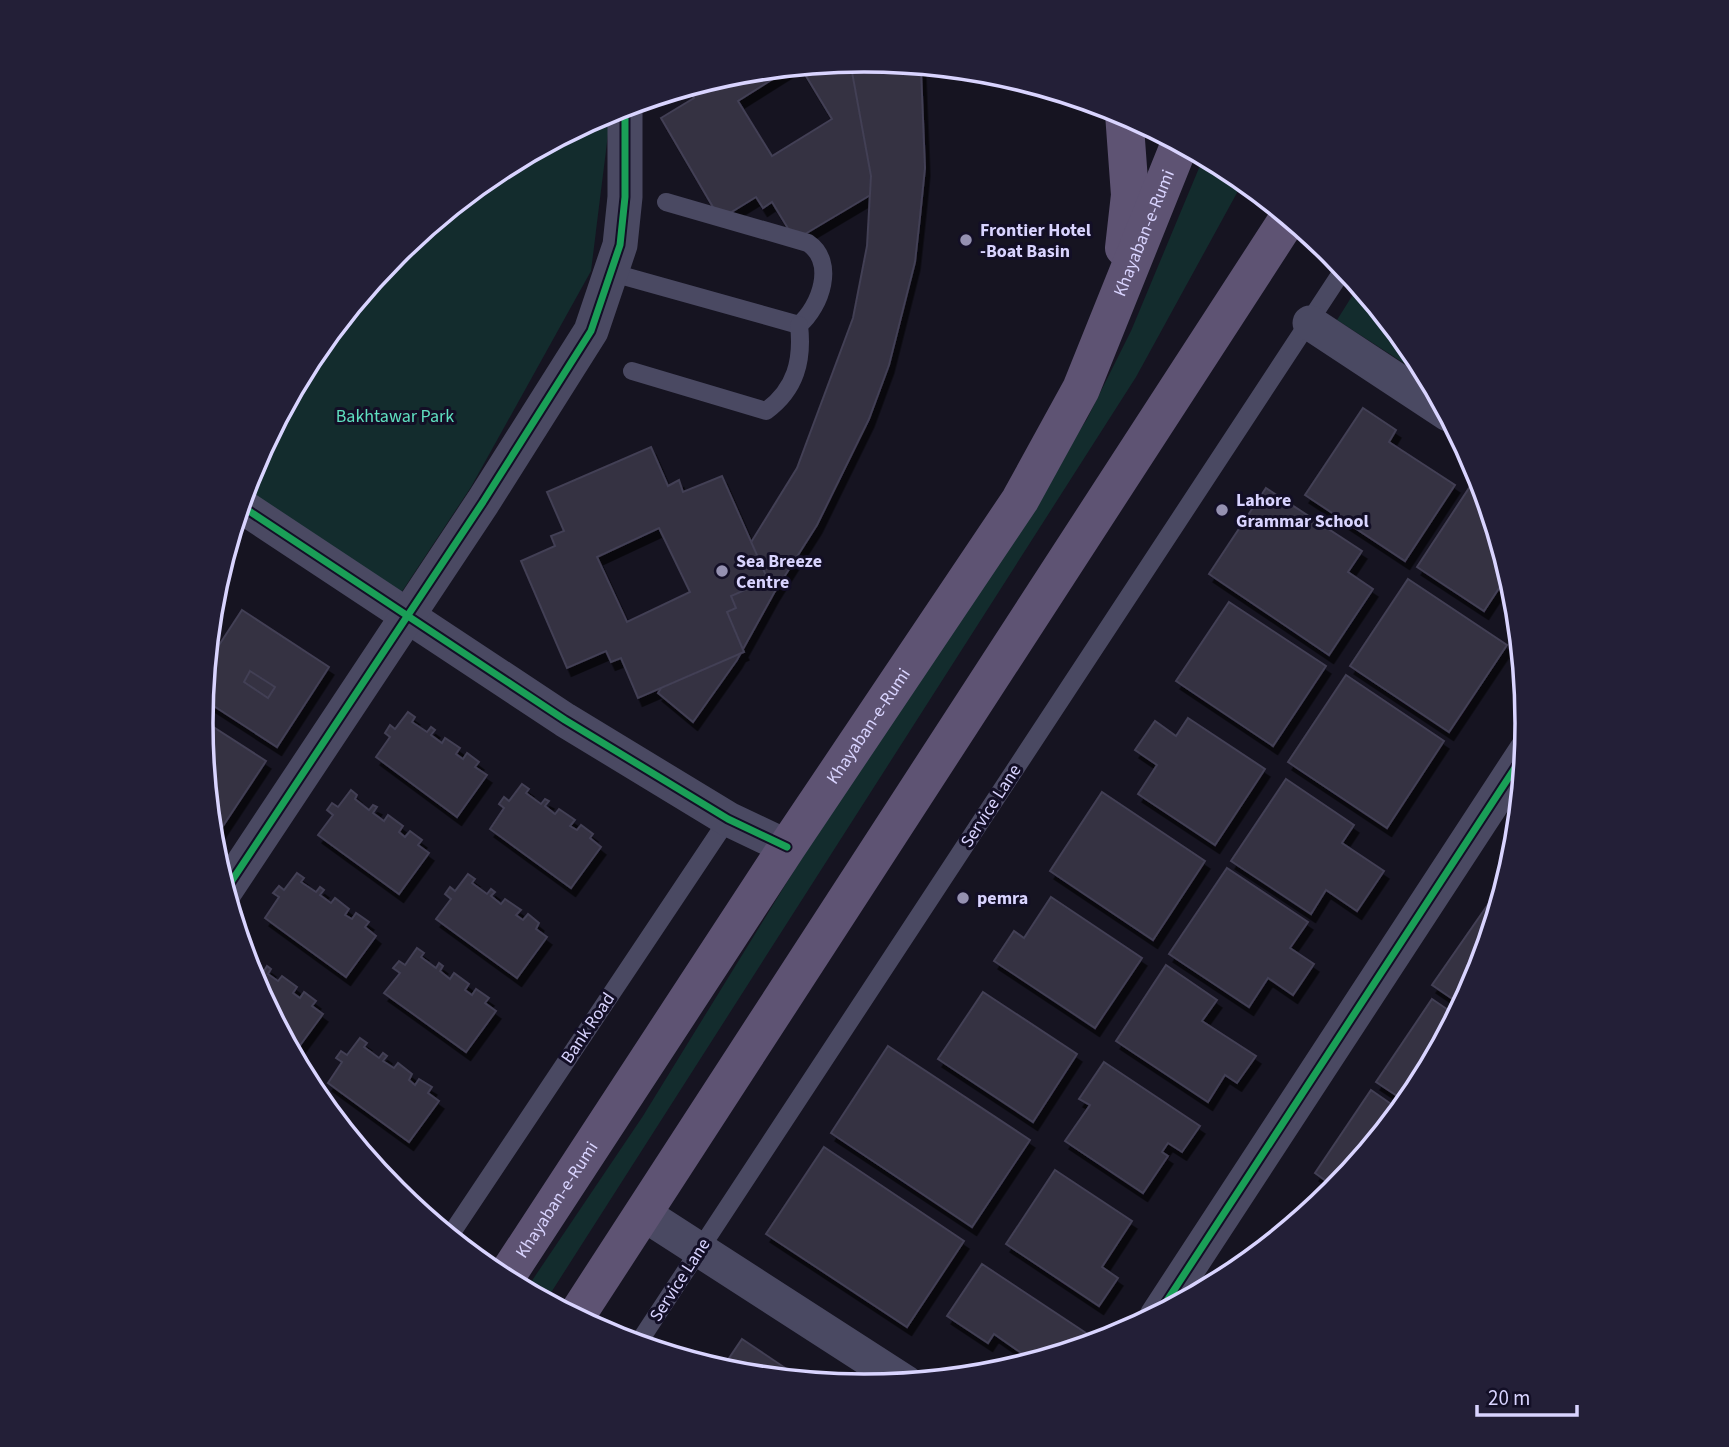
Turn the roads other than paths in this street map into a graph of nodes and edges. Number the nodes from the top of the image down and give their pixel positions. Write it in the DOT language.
graph roads {
  1 [pos="625,117"];
  2 [pos="1125,126"];
  3 [pos="1177,152"];
  4 [pos="666,202"];
  5 [pos="1267,211"];
  6 [pos="1284,225"];
  7 [pos="612,273"];
  8 [pos="1339,277"];
  9 [pos="1119,299"];
  10 [pos="1230,308"];
  11 [pos="1310,323"];
  12 [pos="799,325"];
  13 [pos="632,371"];
  14 [pos="1432,403"];
  15 [pos="248,511"];
  16 [pos="407,616"];
  17 [pos="1515,768"];
  18 [pos="728,819"];
  19 [pos="787,847"];
  20 [pos="232,880"];
  21 [pos="643,1214"];
  22 [pos="454,1230"];
  23 [pos="699,1251"];
  24 [pos="510,1270"];
  25 [pos="1167,1300"];
  26 [pos="580,1310"];
  27 [pos="643,1336"];
  28 [pos="892,1374"];
  1 -- 7 [label="street"];
  2 -- 9 [label="main road"];
  3 -- 9 [label="main road, Khayaban-e-Rumi"];
  4 -- 12 [label="lane"];
  5 -- 10 [label="main road"];
  6 -- 10 [label="main road"];
  7 -- 12 [label="lane"];
  7 -- 16 [label="street"];
  8 -- 11 [label="lane, Service Lane"];
  9 -- 19 [label="main road, Khayaban-e-Rumi"];
  10 -- 21 [label="main road"];
  11 -- 14 [label="street"];
  11 -- 23 [label="lane, Service Lane"];
  12 -- 13 [label="lane"];
  15 -- 16 [label="street"];
  16 -- 18 [label="street"];
  16 -- 20 [label="street"];
  17 -- 25 [label="street"];
  18 -- 19 [label="street"];
  18 -- 22 [label="lane, Bank Road"];
  19 -- 24 [label="main road, Khayaban-e-Rumi"];
  21 -- 23 [label="street"];
  21 -- 26 [label="main road"];
  23 -- 27 [label="lane, Service Lane"];
  23 -- 28 [label="street"];
}
